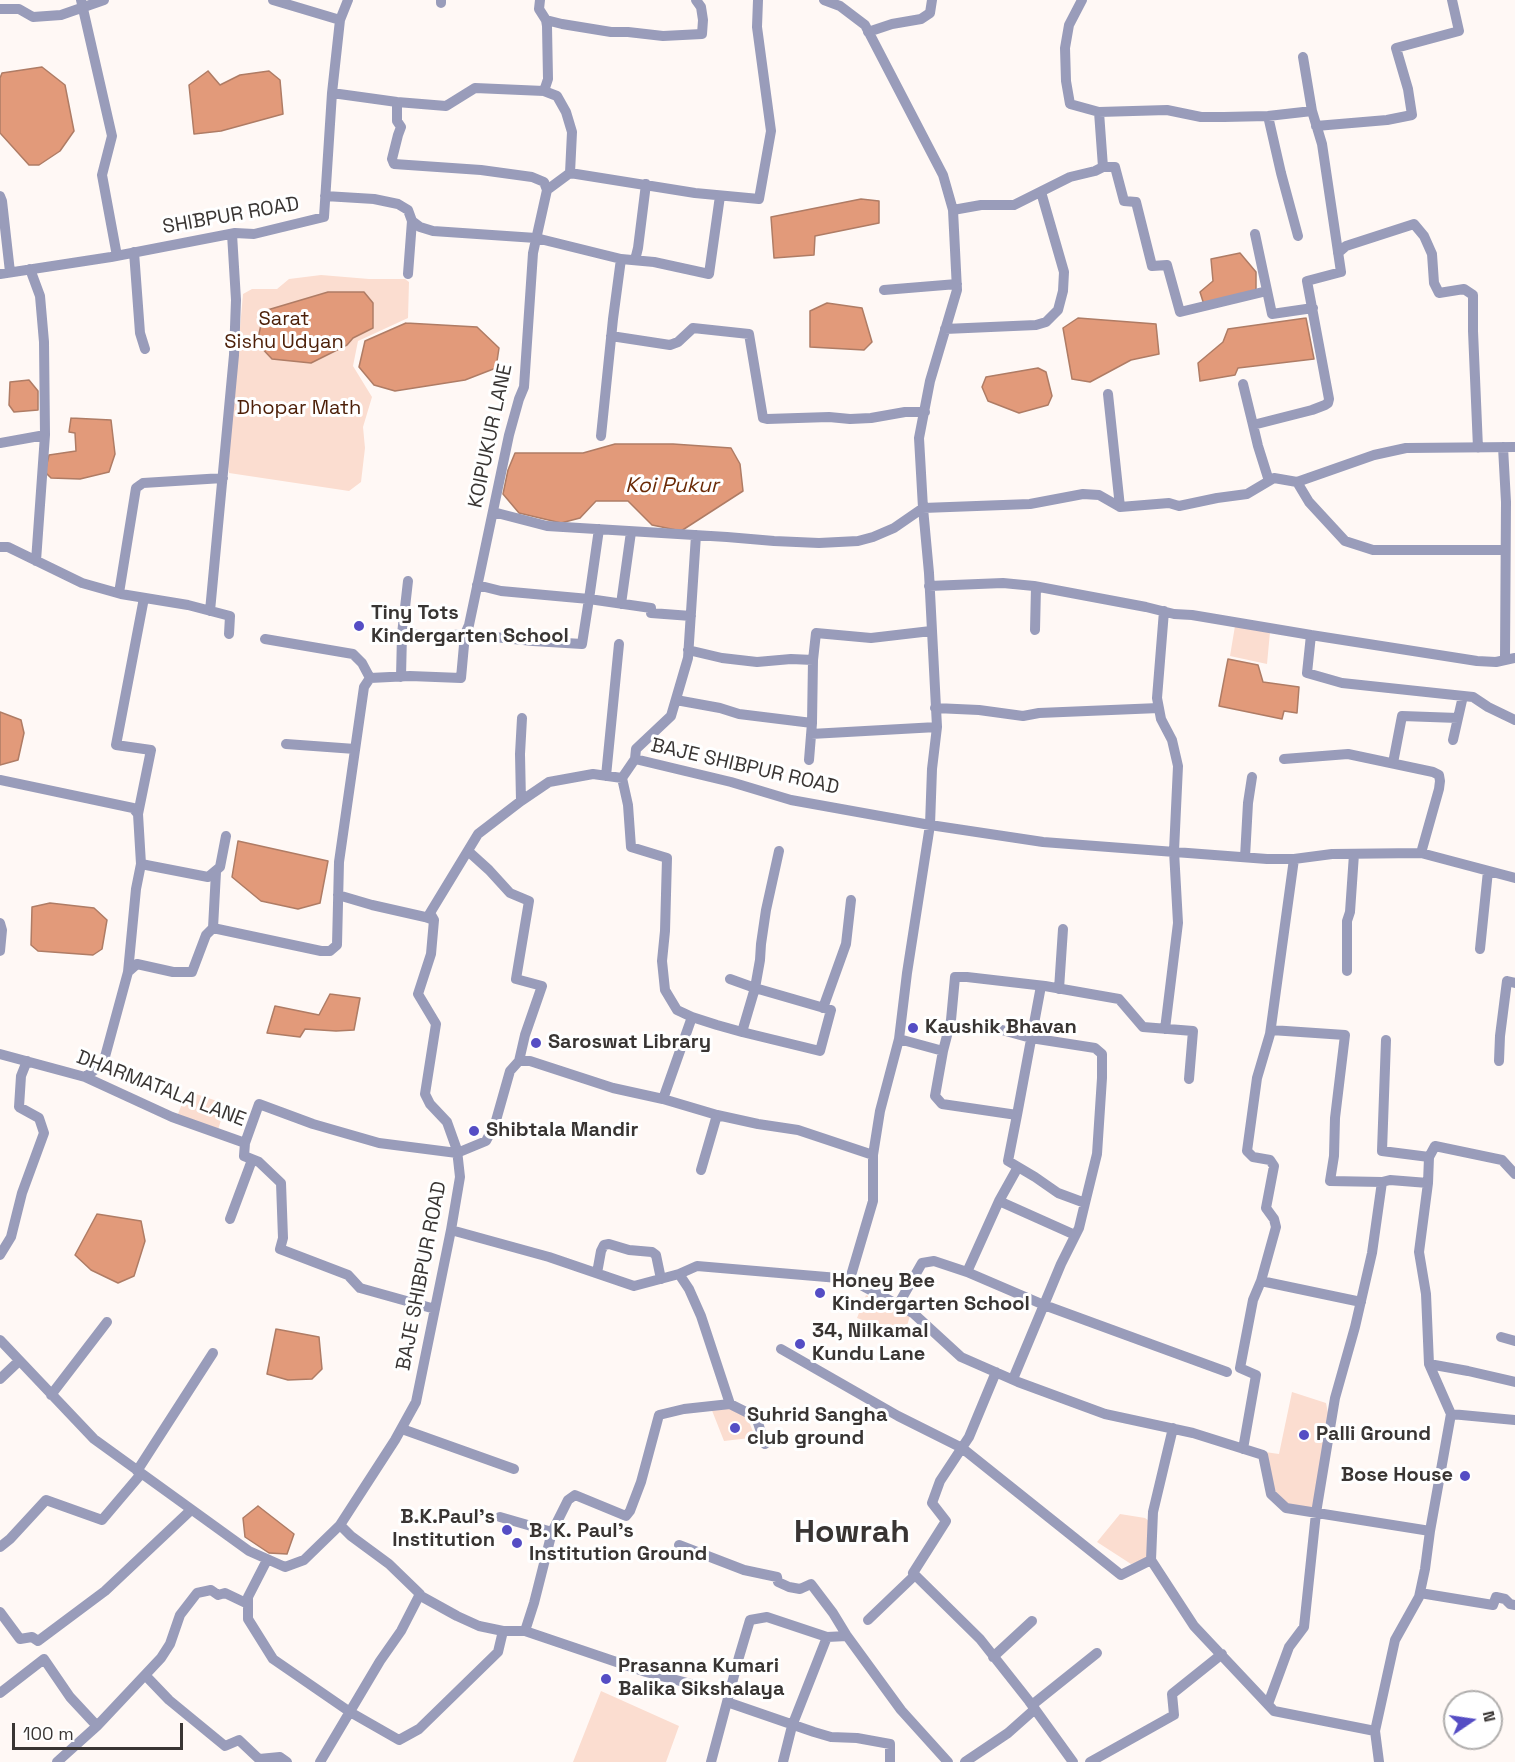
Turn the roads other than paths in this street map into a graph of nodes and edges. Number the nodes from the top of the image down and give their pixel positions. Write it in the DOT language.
graph roads {
  1 [pos="104,0"];
  2 [pos="273,0"];
  3 [pos="348,0"];
  4 [pos="540,0"];
  5 [pos="696,0"];
  6 [pos="758,0"];
  7 [pos="824,0"];
  8 [pos="932,0"];
  9 [pos="1083,0"];
  10 [pos="1452,0"];
  11 [pos="81,4"];
  12 [pos="0,9"];
  13 [pos="340,20"];
  14 [pos="546,20"];
  15 [pos="868,32"];
  16 [pos="1303,57"];
  17 [pos="544,91"];
  18 [pos="332,93"];
  19 [pos="397,102"];
  20 [pos="1312,111"];
  21 [pos="1099,112"];
  22 [pos="1268,116"];
  23 [pos="1317,126"];
  24 [pos="1103,167"];
  25 [pos="570,173"];
  26 [pos="646,184"];
  27 [pos="547,190"];
  28 [pos="1041,192"];
  29 [pos="0,196"];
  30 [pos="325,196"];
  31 [pos="720,196"];
  32 [pos="953,210"];
  33 [pos="412,220"];
  34 [pos="232,234"];
  35 [pos="1255,234"];
  36 [pos="1298,236"];
  37 [pos="536,238"];
  38 [pos="134,252"];
  39 [pos="1338,253"];
  40 [pos="117,256"];
  41 [pos="621,260"];
  42 [pos="635,260"];
  43 [pos="30,269"];
  44 [pos="5,273"];
  45 [pos="408,274"];
  46 [pos="957,284"];
  47 [pos="884,290"];
  48 [pos="1267,291"];
  49 [pos="1313,308"];
  50 [pos="945,329"];
  51 [pos="611,336"];
  52 [pos="145,349"];
  53 [pos="1243,384"];
  54 [pos="1108,394"];
  55 [pos="925,412"];
  56 [pos="1253,425"];
  57 [pos="45,435"];
  58 [pos="602,436"];
  59 [pos="0,443"];
  60 [pos="1509,447"];
  61 [pos="1478,448"];
  62 [pos="223,478"];
  63 [pos="1269,481"];
  64 [pos="1297,482"];
  65 [pos="1120,507"];
  66 [pos="923,508"];
  67 [pos="492,512"];
  68 [pos="599,529"];
  69 [pos="631,532"];
  70 [pos="696,535"];
  71 [pos="0,546"];
  72 [pos="1505,550"];
  73 [pos="36,561"];
  74 [pos="408,581"];
  75 [pos="477,585"];
  76 [pos="929,586"];
  77 [pos="1036,587"];
  78 [pos="119,593"];
  79 [pos="144,598"];
  80 [pos="589,599"];
  81 [pos="621,604"];
  82 [pos="210,611"];
  83 [pos="1164,611"];
  84 [pos="691,616"];
  85 [pos="1035,630"];
  86 [pos="931,631"];
  87 [pos="229,634"];
  88 [pos="402,634"];
  89 [pos="465,634"];
  90 [pos="1311,635"];
  91 [pos="265,639"];
  92 [pos="619,644"];
  93 [pos="688,650"];
  94 [pos="1510,658"];
  95 [pos="813,660"];
  96 [pos="401,677"];
  97 [pos="370,678"];
  98 [pos="1463,696"];
  99 [pos="676,700"];
  100 [pos="935,708"];
  101 [pos="1159,708"];
  102 [pos="522,718"];
  103 [pos="1458,718"];
  104 [pos="1515,720"];
  105 [pos="937,727"];
  106 [pos="812,728"];
  107 [pos="1453,740"];
  108 [pos="286,744"];
  109 [pos="355,749"];
  110 [pos="635,759"];
  111 [pos="1284,759"];
  112 [pos="809,760"];
  113 [pos="1393,763"];
  114 [pos="606,776"];
  115 [pos="1252,777"];
  116 [pos="622,778"];
  117 [pos="0,780"];
  118 [pos="521,801"];
  119 [pos="138,814"];
  120 [pos="930,825"];
  121 [pos="226,836"];
  122 [pos="468,851"];
  123 [pos="779,851"];
  124 [pos="1174,851"];
  125 [pos="1421,853"];
  126 [pos="1354,854"];
  127 [pos="1245,857"];
  128 [pos="1294,859"];
  129 [pos="141,864"];
  130 [pos="1488,871"];
  131 [pos="216,872"];
  132 [pos="1515,878"];
  133 [pos="338,895"];
  134 [pos="851,900"];
  135 [pos="434,920"];
  136 [pos="0,923"];
  137 [pos="213,928"];
  138 [pos="1063,929"];
  139 [pos="1480,949"];
  140 [pos="0,951"];
  141 [pos="1347,971"];
  142 [pos="128,972"];
  143 [pos="730,979"];
  144 [pos="1515,983"];
  145 [pos="1041,986"];
  146 [pos="755,988"];
  147 [pos="1059,988"];
  148 [pos="823,1008"];
  149 [pos="692,1017"];
  150 [pos="1165,1029"];
  151 [pos="1002,1030"];
  152 [pos="1271,1030"];
  153 [pos="742,1032"];
  154 [pos="1031,1038"];
  155 [pos="899,1039"];
  156 [pos="1386,1040"];
  157 [pos="943,1051"];
  158 [pos="0,1054"];
  159 [pos="27,1061"];
  160 [pos="519,1061"];
  161 [pos="1499,1061"];
  162 [pos="85,1077"];
  163 [pos="1188,1079"];
  164 [pos="663,1099"];
  165 [pos="717,1114"];
  166 [pos="1017,1115"];
  167 [pos="245,1143"];
  168 [pos="457,1153"];
  169 [pos="873,1155"];
  170 [pos="1429,1156"];
  171 [pos="252,1160"];
  172 [pos="1018,1167"];
  173 [pos="701,1170"];
  174 [pos="1515,1174"];
  175 [pos="1382,1182"];
  176 [pos="1428,1183"];
  177 [pos="999,1201"];
  178 [pos="1085,1203"];
  179 [pos="230,1219"];
  180 [pos="451,1230"];
  181 [pos="1075,1235"];
  182 [pos="0,1254"];
  183 [pos="967,1272"];
  184 [pos="597,1273"];
  185 [pos="679,1274"];
  186 [pos="661,1279"];
  187 [pos="850,1279"];
  188 [pos="1261,1281"];
  189 [pos="1361,1302"];
  190 [pos="898,1305"];
  191 [pos="1044,1305"];
  192 [pos="435,1309"];
  193 [pos="107,1322"];
  194 [pos="1501,1337"];
  195 [pos="0,1341"];
  196 [pos="1515,1341"];
  197 [pos="781,1349"];
  198 [pos="213,1353"];
  199 [pos="19,1361"];
  200 [pos="1429,1364"];
  201 [pos="996,1372"];
  202 [pos="1227,1372"];
  203 [pos="0,1378"];
  204 [pos="1013,1379"];
  205 [pos="1515,1382"];
  206 [pos="51,1395"];
  207 [pos="730,1404"];
  208 [pos="1451,1414"];
  209 [pos="1515,1420"];
  210 [pos="1173,1428"];
  211 [pos="402,1429"];
  212 [pos="765,1444"];
  213 [pos="962,1448"];
  214 [pos="1243,1449"];
  215 [pos="514,1469"];
  216 [pos="139,1472"];
  217 [pos="191,1510"];
  218 [pos="1316,1513"];
  219 [pos="500,1517"];
  220 [pos="340,1525"];
  221 [pos="1430,1530"];
  222 [pos="552,1532"];
  223 [pos="679,1545"];
  224 [pos="0,1547"];
  225 [pos="267,1560"];
  226 [pos="1151,1560"];
  227 [pos="915,1576"];
  228 [pos="1420,1593"];
  229 [pos="419,1595"];
  230 [pos="248,1604"];
  231 [pos="1515,1605"];
  232 [pos="0,1612"];
  233 [pos="868,1620"];
  234 [pos="1032,1621"];
  235 [pos="503,1631"];
  236 [pos="525,1631"];
  237 [pos="847,1636"];
  238 [pos="827,1637"];
  239 [pos="38,1641"];
  240 [pos="1097,1653"];
  241 [pos="1222,1654"];
  242 [pos="993,1657"];
  243 [pos="44,1659"];
  244 [pos="145,1675"];
  245 [pos="695,1685"];
  246 [pos="0,1693"];
  247 [pos="727,1702"];
  248 [pos="1268,1704"];
  249 [pos="1033,1707"];
  250 [pos="350,1712"];
  251 [pos="97,1726"];
  252 [pos="792,1726"];
  253 [pos="1375,1731"];
  254 [pos="57,1762"];
  255 [pos="287,1762"];
  256 [pos="320,1762"];
  257 [pos="711,1762"];
  258 [pos="783,1762"];
  259 [pos="890,1762"];
  260 [pos="948,1762"];
  261 [pos="966,1762"];
  262 [pos="1073,1762"];
  263 [pos="1090,1762"];
  264 [pos="1379,1762"];
  1 -- 11 [label="street"];
  2 -- 13 [label="street"];
  3 -- 13 [label="street, SHIBPUR ROAD"];
  4 -- 14 [label="street"];
  5 -- 14 [label="street"];
  6 -- 31 [label="street"];
  7 -- 15 [label="street"];
  8 -- 15 [label="street"];
  9 -- 21 [label="street"];
  10 -- 23 [label="street"];
  11 -- 12 [label="street"];
  11 -- 40 [label="street"];
  13 -- 18 [label="street, SHIBPUR ROAD"];
  14 -- 17 [label="street"];
  15 -- 32 [label="street"];
  16 -- 20 [label="street"];
  17 -- 19 [label="street"];
  17 -- 25 [label="street"];
  18 -- 19 [label="street"];
  18 -- 30 [label="street, SHIBPUR ROAD"];
  19 -- 27 [label="street"];
  20 -- 22 [label="street"];
  20 -- 23 [label="street"];
  21 -- 22 [label="street"];
  21 -- 24 [label="street"];
  22 -- 36 [label="street"];
  23 -- 39 [label="street"];
  24 -- 28 [label="street"];
  24 -- 48 [label="street"];
  25 -- 26 [label="street"];
  25 -- 27 [label="street"];
  26 -- 31 [label="street"];
  26 -- 42 [label="street"];
  27 -- 37 [label="street, KOIPUKUR LANE"];
  28 -- 32 [label="street"];
  28 -- 50 [label="street"];
  29 -- 44 [label="street"];
  30 -- 33 [label="street"];
  30 -- 34 [label="street, SHIBPUR ROAD"];
  31 -- 42 [label="street"];
  32 -- 46 [label="street"];
  33 -- 37 [label="street"];
  33 -- 45 [label="street"];
  34 -- 38 [label="street, SHIBPUR ROAD"];
  34 -- 62 [label="street"];
  35 -- 48 [label="street"];
  37 -- 41 [label="street"];
  37 -- 67 [label="street, KOIPUKUR LANE"];
  38 -- 40 [label="street, SHIBPUR ROAD"];
  38 -- 52 [label="street"];
  39 -- 49 [label="street"];
  39 -- 61 [label="street"];
  40 -- 43 [label="street, SHIBPUR ROAD"];
  41 -- 42 [label="street"];
  41 -- 51 [label="street"];
  43 -- 44 [label="street, SHIBPUR ROAD"];
  43 -- 57 [label="street"];
  46 -- 47 [label="street"];
  46 -- 50 [label="street"];
  48 -- 49 [label="street"];
  49 -- 56 [label="street"];
  50 -- 55 [label="street"];
  51 -- 55 [label="street"];
  51 -- 58 [label="street"];
  53 -- 56 [label="street"];
  54 -- 65 [label="street"];
  55 -- 66 [label="street"];
  56 -- 63 [label="street"];
  57 -- 59 [label="street"];
  57 -- 73 [label="street"];
  60 -- 61 [label="street"];
  60 -- 72 [label="street"];
  61 -- 64 [label="street"];
  62 -- 78 [label="street"];
  62 -- 82 [label="street"];
  63 -- 64 [label="street"];
  63 -- 65 [label="street"];
  64 -- 72 [label="street"];
  65 -- 66 [label="street"];
  66 -- 70 [label="street"];
  66 -- 76 [label="street"];
  67 -- 68 [label="street"];
  67 -- 75 [label="street, KOIPUKUR LANE"];
  68 -- 69 [label="street"];
  68 -- 80 [label="street"];
  69 -- 70 [label="street"];
  69 -- 81 [label="street"];
  70 -- 84 [label="street"];
  71 -- 73 [label="street"];
  72 -- 94 [label="street"];
  73 -- 78 [label="street"];
  74 -- 88 [label="street"];
  75 -- 80 [label="street"];
  75 -- 89 [label="street, KOIPUKUR LANE"];
  76 -- 77 [label="street"];
  76 -- 86 [label="street"];
  77 -- 83 [label="street"];
  77 -- 85 [label="street"];
  78 -- 79 [label="street"];
  79 -- 82 [label="street"];
  79 -- 119 [label="street"];
  80 -- 81 [label="street"];
  80 -- 89 [label="street"];
  81 -- 84 [label="street"];
  82 -- 87 [label="street"];
  83 -- 90 [label="street"];
  83 -- 101 [label="street"];
  84 -- 93 [label="street"];
  86 -- 95 [label="street"];
  86 -- 100 [label="street"];
  88 -- 89 [label="street"];
  88 -- 96 [label="street"];
  89 -- 96 [label="street, KOIPUKUR LANE"];
  90 -- 94 [label="street"];
  90 -- 98 [label="street"];
  91 -- 97 [label="street"];
  92 -- 114 [label="street"];
  93 -- 95 [label="street"];
  93 -- 99 [label="street"];
  95 -- 106 [label="street"];
  96 -- 97 [label="street"];
  97 -- 109 [label="street"];
  98 -- 103 [label="street"];
  98 -- 104 [label="street"];
  99 -- 106 [label="street"];
  99 -- 110 [label="street"];
  100 -- 101 [label="street"];
  100 -- 105 [label="street"];
  101 -- 124 [label="street"];
  102 -- 118 [label="street"];
  103 -- 107 [label="street"];
  103 -- 113 [label="street"];
  105 -- 106 [label="street"];
  105 -- 120 [label="street"];
  106 -- 112 [label="street"];
  108 -- 109 [label="street"];
  109 -- 133 [label="street"];
  110 -- 116 [label="street, BAJE SHIBPUR ROAD"];
  110 -- 120 [label="street, BAJE SHIBPUR ROAD"];
  111 -- 113 [label="street"];
  113 -- 125 [label="street"];
  114 -- 116 [label="street, BAJE SHIBPUR ROAD"];
  114 -- 118 [label="street, BAJE SHIBPUR ROAD"];
  115 -- 127 [label="street"];
  116 -- 149 [label="street"];
  117 -- 119 [label="street"];
  118 -- 122 [label="street, BAJE SHIBPUR ROAD"];
  119 -- 129 [label="street"];
  120 -- 124 [label="street, BAJE SHIBPUR ROAD"];
  120 -- 155 [label="street"];
  121 -- 131 [label="street"];
  122 -- 135 [label="street, BAJE SHIBPUR ROAD"];
  122 -- 160 [label="street"];
  123 -- 146 [label="street"];
  124 -- 127 [label="street, BAJE SHIBPUR ROAD"];
  124 -- 150 [label="street"];
  125 -- 126 [label="street, BAJE SHIBPUR ROAD"];
  125 -- 130 [label="street, BAJE SHIBPUR ROAD"];
  126 -- 128 [label="street, BAJE SHIBPUR ROAD"];
  126 -- 141 [label="street"];
  127 -- 128 [label="street, BAJE SHIBPUR ROAD"];
  128 -- 152 [label="street"];
  129 -- 131 [label="street"];
  129 -- 142 [label="street"];
  130 -- 132 [label="street, BAJE SHIBPUR ROAD"];
  130 -- 139 [label="street"];
  131 -- 137 [label="street"];
  133 -- 135 [label="street"];
  133 -- 137 [label="street"];
  134 -- 148 [label="street"];
  135 -- 168 [label="street, BAJE SHIBPUR ROAD"];
  136 -- 140 [label="street"];
  137 -- 142 [label="street"];
  138 -- 147 [label="street"];
  142 -- 162 [label="street"];
  143 -- 146 [label="street"];
  144 -- 161 [label="street"];
  145 -- 147 [label="street"];
  145 -- 154 [label="street"];
  145 -- 157 [label="street"];
  146 -- 148 [label="street"];
  146 -- 153 [label="street"];
  147 -- 150 [label="street"];
  148 -- 153 [label="street"];
  149 -- 153 [label="street"];
  149 -- 164 [label="street"];
  150 -- 163 [label="street"];
  151 -- 154 [label="street"];
  152 -- 175 [label="street"];
  152 -- 188 [label="street"];
  154 -- 166 [label="street"];
  154 -- 178 [label="street"];
  155 -- 157 [label="street"];
  155 -- 169 [label="street"];
  156 -- 170 [label="street"];
  157 -- 166 [label="street"];
  158 -- 159 [label="street, DHARMATALA LANE"];
  159 -- 162 [label="street, DHARMATALA LANE"];
  159 -- 182 [label="street"];
  160 -- 164 [label="street"];
  160 -- 168 [label="street"];
  162 -- 167 [label="street, DHARMATALA LANE"];
  164 -- 165 [label="street"];
  165 -- 169 [label="street"];
  165 -- 173 [label="street"];
  166 -- 172 [label="street"];
  167 -- 168 [label="street, DHARMATALA LANE"];
  167 -- 171 [label="street"];
  168 -- 180 [label="street, BAJE SHIBPUR ROAD"];
  169 -- 187 [label="street"];
  170 -- 174 [label="street"];
  170 -- 176 [label="street"];
  171 -- 179 [label="street"];
  171 -- 192 [label="street"];
  172 -- 177 [label="street"];
  172 -- 178 [label="street"];
  175 -- 176 [label="street"];
  175 -- 189 [label="street"];
  176 -- 200 [label="street"];
  177 -- 181 [label="street"];
  177 -- 183 [label="street"];
  178 -- 181 [label="street"];
  180 -- 184 [label="street"];
  180 -- 192 [label="street, BAJE SHIBPUR ROAD"];
  181 -- 191 [label="street"];
  183 -- 190 [label="street"];
  183 -- 191 [label="street"];
  184 -- 186 [label="street"];
  184 -- 186 [label="street"];
  185 -- 186 [label="street"];
  185 -- 187 [label="street"];
  185 -- 207 [label="street"];
  187 -- 190 [label="street"];
  188 -- 189 [label="street"];
  188 -- 214 [label="street"];
  189 -- 218 [label="street"];
  190 -- 201 [label="street"];
  191 -- 202 [label="street"];
  191 -- 204 [label="street"];
  192 -- 211 [label="street, BAJE SHIBPUR ROAD"];
  193 -- 206 [label="street"];
  194 -- 196 [label="street"];
  195 -- 199 [label="street"];
  197 -- 213 [label="street"];
  198 -- 216 [label="street"];
  199 -- 203 [label="street"];
  199 -- 206 [label="street"];
  200 -- 205 [label="street"];
  200 -- 208 [label="street"];
  201 -- 204 [label="street"];
  201 -- 213 [label="street"];
  204 -- 210 [label="street"];
  206 -- 216 [label="street"];
  207 -- 212 [label="street"];
  207 -- 222 [label="street"];
  208 -- 209 [label="street"];
  208 -- 221 [label="street"];
  210 -- 214 [label="street"];
  210 -- 226 [label="street"];
  211 -- 215 [label="street"];
  211 -- 220 [label="street, BAJE SHIBPUR ROAD"];
  213 -- 226 [label="street"];
  213 -- 227 [label="street"];
  214 -- 218 [label="street"];
  216 -- 217 [label="street"];
  216 -- 224 [label="street"];
  217 -- 225 [label="street"];
  217 -- 239 [label="street"];
  218 -- 221 [label="street"];
  218 -- 248 [label="street"];
  219 -- 222 [label="street"];
  220 -- 225 [label="street, BAJE SHIBPUR ROAD"];
  220 -- 229 [label="street"];
  221 -- 228 [label="street"];
  222 -- 236 [label="street"];
  223 -- 237 [label="street"];
  225 -- 230 [label="street"];
  226 -- 241 [label="street"];
  227 -- 233 [label="street"];
  227 -- 242 [label="street"];
  228 -- 231 [label="street"];
  228 -- 253 [label="street"];
  229 -- 235 [label="street"];
  229 -- 250 [label="street"];
  230 -- 244 [label="street"];
  230 -- 250 [label="street"];
  232 -- 239 [label="street"];
  234 -- 242 [label="street"];
  235 -- 236 [label="street"];
  235 -- 250 [label="street"];
  236 -- 245 [label="street"];
  237 -- 238 [label="street"];
  237 -- 260 [label="street"];
  238 -- 247 [label="street"];
  238 -- 252 [label="street"];
  239 -- 243 [label="street"];
  240 -- 249 [label="street"];
  241 -- 248 [label="street"];
  241 -- 263 [label="street"];
  242 -- 249 [label="street"];
  243 -- 246 [label="street"];
  243 -- 251 [label="street"];
  244 -- 251 [label="street"];
  244 -- 255 [label="street"];
  247 -- 252 [label="street"];
  247 -- 257 [label="street"];
  248 -- 253 [label="street"];
  249 -- 261 [label="street"];
  249 -- 262 [label="street"];
  250 -- 256 [label="street"];
  251 -- 254 [label="street"];
  252 -- 258 [label="street"];
  252 -- 259 [label="street"];
  253 -- 264 [label="street"];
}
